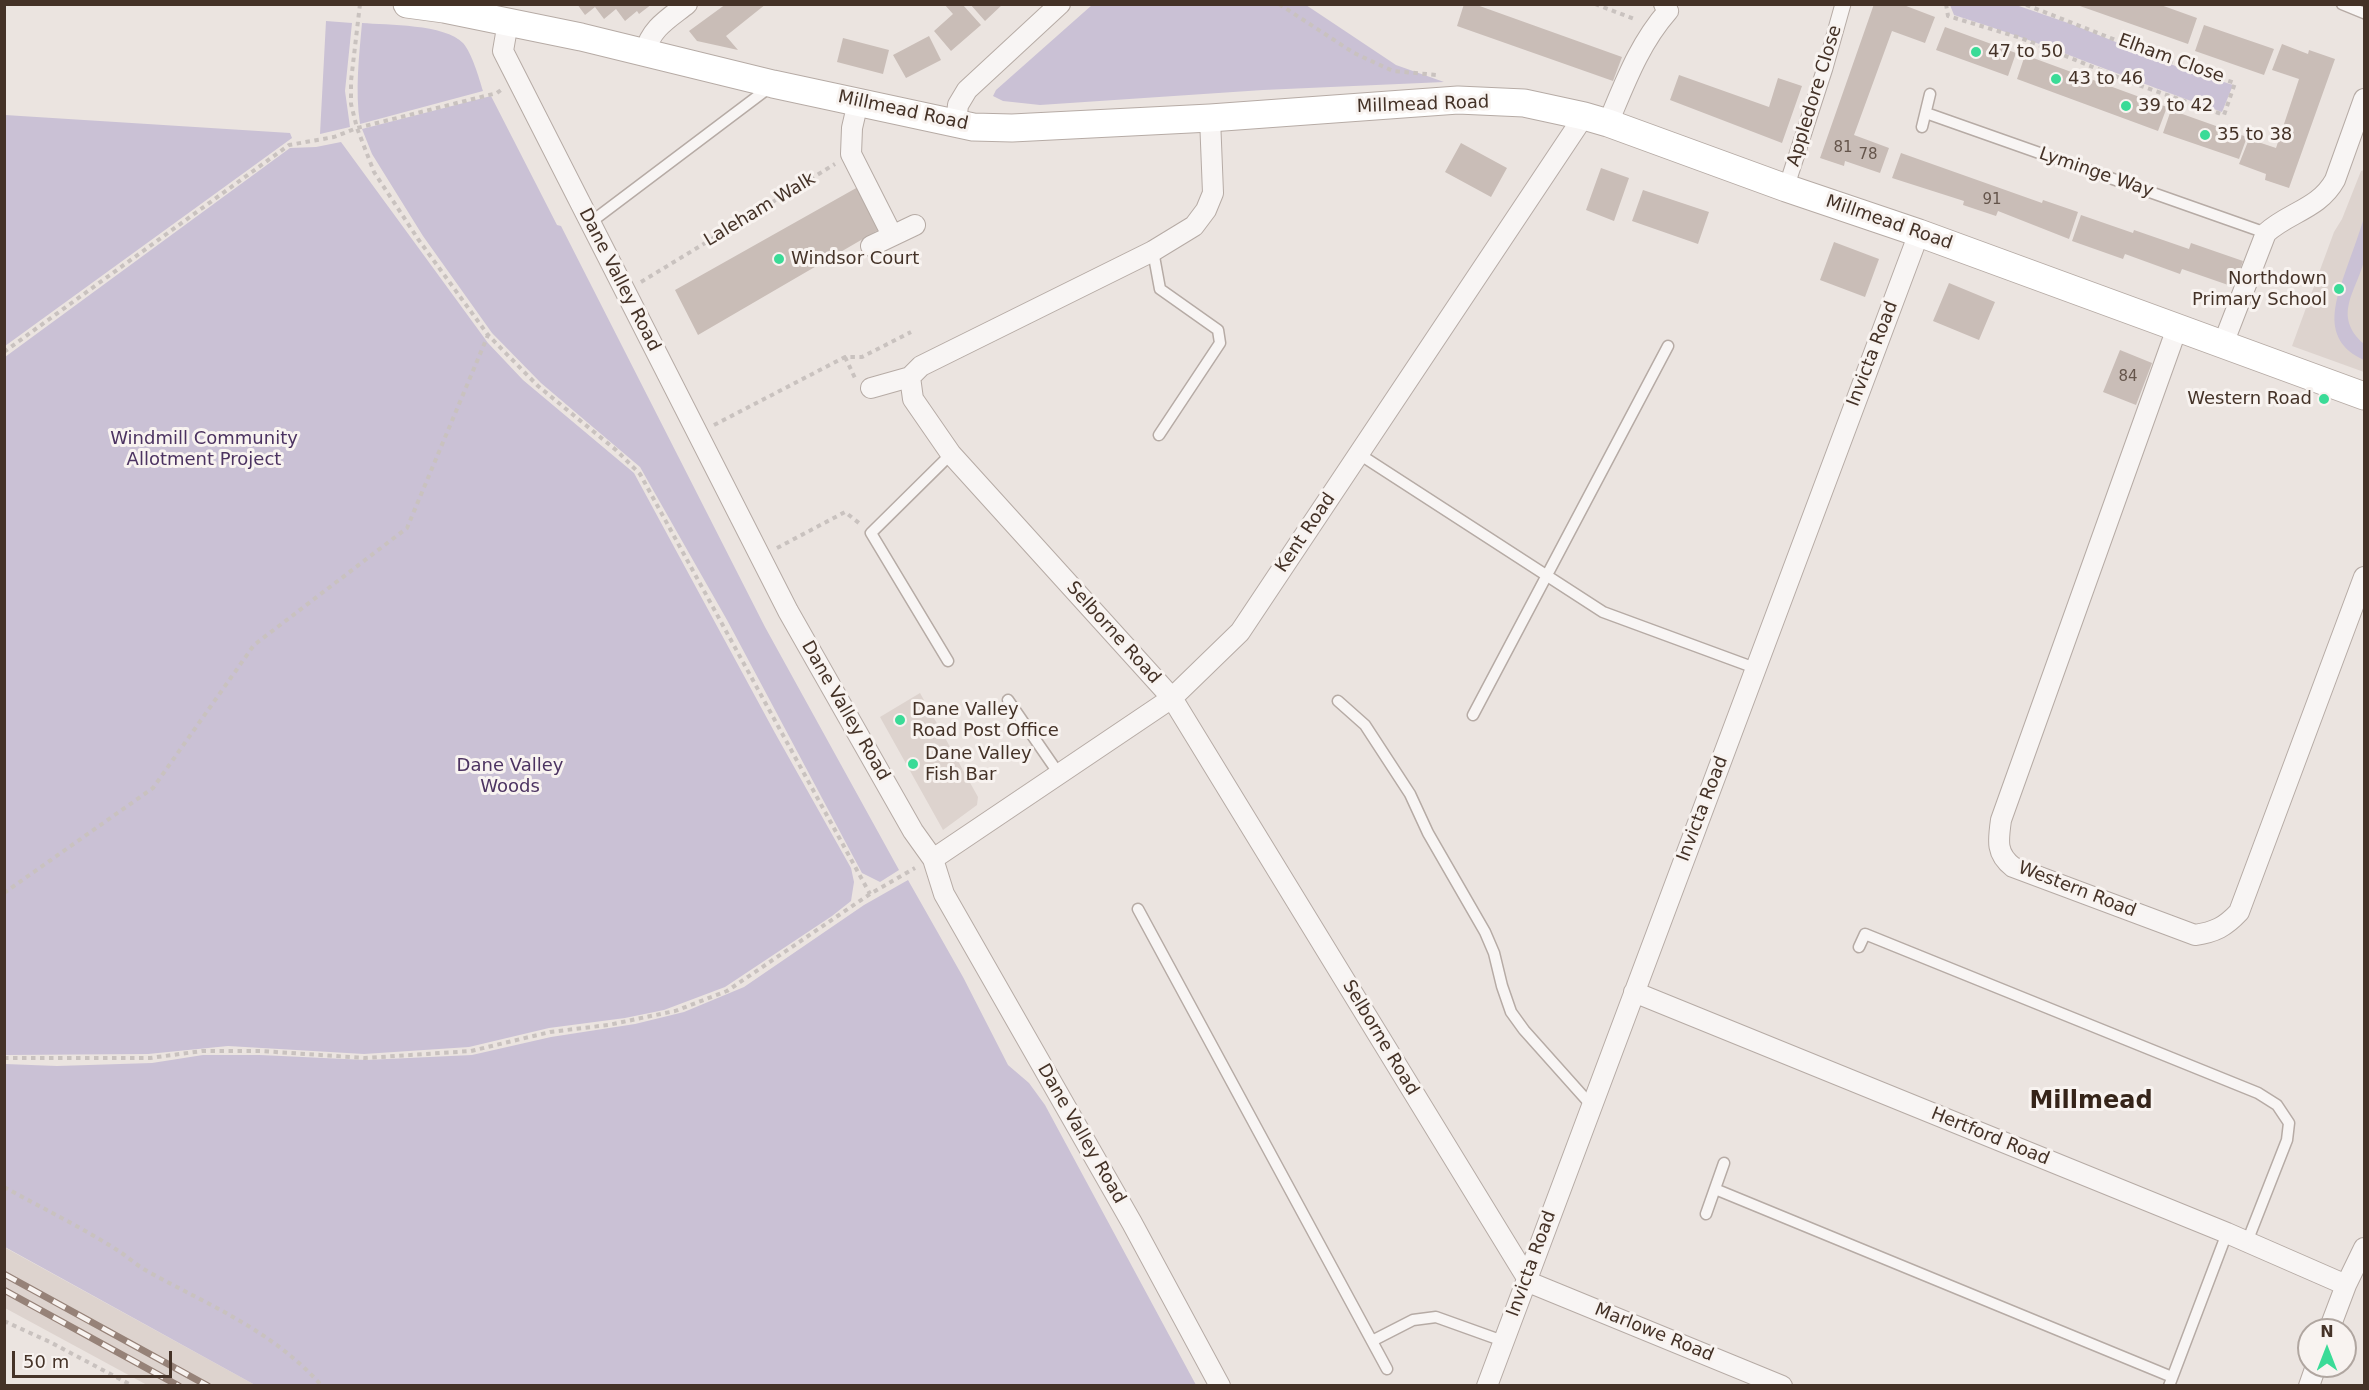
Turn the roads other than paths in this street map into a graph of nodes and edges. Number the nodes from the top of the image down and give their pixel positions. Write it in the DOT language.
graph roads {
  1 [pos="407,4"];
  2 [pos="687,4"];
  3 [pos="1060,4"];
  4 [pos="1843,4"];
  5 [pos="2342,4"];
  6 [pos="1671,7"];
  7 [pos="2364,13"];
  8 [pos="508,22"];
  9 [pos="645,52"];
  10 [pos="773,84"];
  11 [pos="1930,94"];
  12 [pos="2364,99"];
  13 [pos="858,102"];
  14 [pos="1926,112"];
  15 [pos="1210,118"];
  16 [pos="1596,120"];
  17 [pos="956,124"];
  18 [pos="1922,127"];
  19 [pos="1786,188"];
  20 [pos="591,222"];
  21 [pos="915,225"];
  22 [pos="2266,232"];
  23 [pos="1919,233"];
  24 [pos="892,235"];
  25 [pos="871,246"];
  26 [pos="1153,252"];
  27 [pos="2177,328"];
  28 [pos="2223,344"];
  29 [pos="1668,346"];
  30 [pos="910,377"];
  31 [pos="865,386"];
  32 [pos="2364,396"];
  33 [pos="1159,435"];
  34 [pos="951,454"];
  35 [pos="1359,454"];
  36 [pos="1548,577"];
  37 [pos="2364,577"];
  38 [pos="948,661"];
  39 [pos="1755,668"];
  40 [pos="1172,698"];
  41 [pos="1008,700"];
  42 [pos="1338,701"];
  43 [pos="1473,715"];
  44 [pos="1059,774"];
  45 [pos="933,859"];
  46 [pos="1138,909"];
  47 [pos="1859,947"];
  48 [pos="1634,992"];
  49 [pos="1592,1105"];
  50 [pos="1724,1163"];
  51 [pos="1715,1189"];
  52 [pos="1706,1214"];
  53 [pos="2227,1233"];
  54 [pos="2247,1242"];
  55 [pos="2364,1248"];
  56 [pos="1526,1279"];
  57 [pos="2346,1285"];
  58 [pos="2334,1318"];
  59 [pos="1372,1341"];
  60 [pos="1503,1341"];
  61 [pos="1387,1369"];
  62 [pos="2170,1381"];
  63 [pos="1220,1386"];
  64 [pos="1487,1386"];
  65 [pos="1782,1386"];
  1 -- 8 [label="main road, Millmead Road"];
  2 -- 9 [label="street"];
  3 -- 17 [label="street"];
  4 -- 19 [label="street, Appledore Close"];
  5 -- 7 [label="lane"];
  6 -- 16 [label="street, Kent Road"];
  8 -- 9 [label="main road, Millmead Road"];
  8 -- 20 [label="street, Dane Valley Road"];
  9 -- 10 [label="main road, Millmead Road"];
  10 -- 13 [label="main road, Millmead Road"];
  10 -- 20 [label="lane"];
  11 -- 14 [label="lane"];
  12 -- 22 [label="street"];
  13 -- 17 [label="main road, Millmead Road"];
  13 -- 24 [label="street"];
  14 -- 18 [label="lane"];
  14 -- 22 [label="lane, Lyminge Way"];
  15 -- 16 [label="main road, Millmead Road"];
  15 -- 17 [label="main road, Millmead Road"];
  15 -- 26 [label="street"];
  16 -- 19 [label="main road, Millmead Road"];
  16 -- 35 [label="street, Kent Road"];
  19 -- 23 [label="main road, Millmead Road"];
  20 -- 45 [label="street, Dane Valley Road"];
  21 -- 24 [label="street"];
  22 -- 28 [label="street"];
  23 -- 27 [label="main road, Millmead Road"];
  23 -- 39 [label="street, Invicta Road"];
  24 -- 25 [label="street"];
  26 -- 30 [label="street"];
  26 -- 33 [label="lane"];
  27 -- 28 [label="main road, Millmead Road"];
  27 -- 37 [label="street, Western Road"];
  28 -- 32 [label="main road, Millmead Road"];
  29 -- 36 [label="lane"];
  30 -- 31 [label="street"];
  30 -- 34 [label="street, Selborne Road"];
  34 -- 38 [label="lane"];
  34 -- 40 [label="street, Selborne Road"];
  35 -- 36 [label="lane"];
  35 -- 40 [label="street, Kent Road"];
  36 -- 39 [label="lane"];
  36 -- 43 [label="lane"];
  39 -- 48 [label="street, Invicta Road"];
  40 -- 44 [label="street, Kent Road"];
  40 -- 56 [label="street, Selborne Road"];
  41 -- 44 [label="lane"];
  42 -- 49 [label="lane"];
  44 -- 45 [label="street, Kent Road"];
  45 -- 63 [label="street, Dane Valley Road"];
  46 -- 59 [label="lane"];
  47 -- 54 [label="lane"];
  48 -- 49 [label="street, Invicta Road"];
  48 -- 53 [label="street, Hertford Road"];
  49 -- 56 [label="street, Invicta Road"];
  50 -- 51 [label="lane"];
  51 -- 52 [label="lane"];
  51 -- 62 [label="lane"];
  53 -- 54 [label="street, Hertford Road"];
  53 -- 62 [label="lane"];
  54 -- 57 [label="street, Hertford Road"];
  55 -- 57 [label="street"];
  56 -- 60 [label="street, Invicta Road"];
  56 -- 65 [label="street, Marlowe Road"];
  57 -- 58 [label="street"];
  59 -- 60 [label="lane"];
  59 -- 61 [label="lane"];
  60 -- 64 [label="street, Invicta Road"];
}
